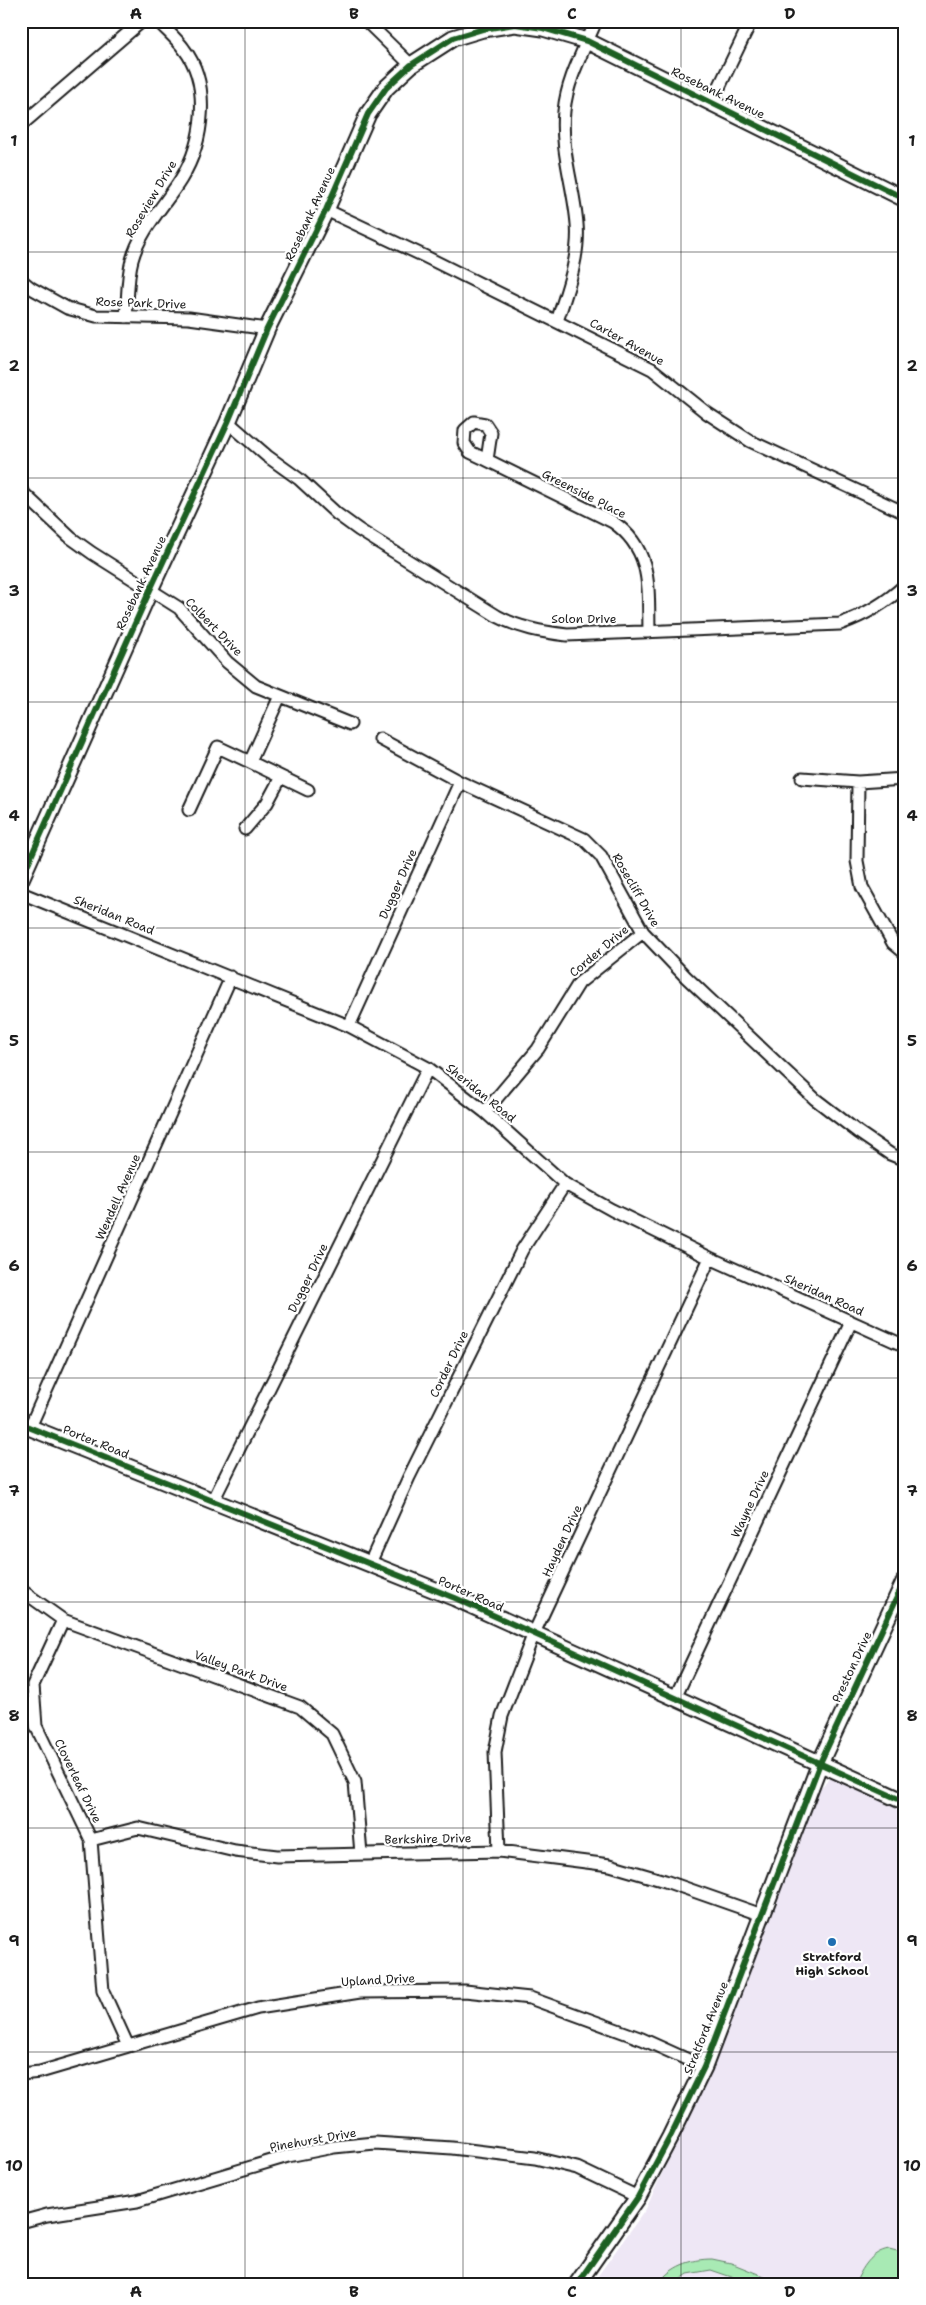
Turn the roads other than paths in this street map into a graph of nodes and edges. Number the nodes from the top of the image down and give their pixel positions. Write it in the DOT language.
graph roads {
  1 [pos="142,21"];
  2 [pos="158,21"];
  3 [pos="366,21"];
  4 [pos="596,21"];
  5 [pos="751,21"];
  6 [pos="587,42"];
  7 [pos="411,65"];
  8 [pos="712,102"];
  9 [pos="21,125"];
  10 [pos="905,199"];
  11 [pos="326,210"];
  12 [pos="21,280"];
  13 [pos="126,317"];
  14 [pos="557,321"];
  15 [pos="267,329"];
  16 [pos="228,422"];
  17 [pos="487,460"];
  18 [pos="21,491"];
  19 [pos="905,513"];
  20 [pos="905,585"];
  21 [pos="150,590"];
  22 [pos="650,632"];
  23 [pos="280,696"];
  24 [pos="350,724"];
  25 [pos="380,739"];
  26 [pos="250,762"];
  27 [pos="281,777"];
  28 [pos="802,778"];
  29 [pos="905,779"];
  30 [pos="460,782"];
  31 [pos="858,782"];
  32 [pos="308,790"];
  33 [pos="189,810"];
  34 [pos="245,829"];
  35 [pos="21,879"];
  36 [pos="21,892"];
  37 [pos="643,932"];
  38 [pos="905,953"];
  39 [pos="231,977"];
  40 [pos="349,1026"];
  41 [pos="428,1068"];
  42 [pos="485,1112"];
  43 [pos="905,1160"];
  44 [pos="566,1184"];
  45 [pos="710,1258"];
  46 [pos="851,1322"];
  47 [pos="905,1346"];
  48 [pos="26,1426"];
  49 [pos="213,1501"];
  50 [pos="370,1563"];
  51 [pos="905,1580"];
  52 [pos="21,1590"];
  53 [pos="63,1620"];
  54 [pos="534,1633"];
  55 [pos="674,1698"];
  56 [pos="820,1763"];
  57 [pos="905,1802"];
  58 [pos="91,1840"];
  59 [pos="499,1851"];
  60 [pos="361,1854"];
  61 [pos="762,1915"];
  62 [pos="128,2046"];
  63 [pos="704,2066"];
  64 [pos="21,2074"];
  65 [pos="638,2196"];
  66 [pos="21,2222"];
  67 [pos="577,2284"];
  1 -- 9 [label="street"];
  2 -- 13 [label="street, Roseview Drive"];
  3 -- 7 [label="street"];
  4 -- 6 [label="street"];
  5 -- 8 [label="street"];
  6 -- 7 [label="street, Rosebank Avenue"];
  6 -- 8 [label="street, Rosebank Avenue"];
  6 -- 14 [label="street"];
  7 -- 11 [label="street, Rosebank Avenue"];
  8 -- 10 [label="street, Rosebank Avenue"];
  11 -- 14 [label="street, Carter Avenue"];
  11 -- 15 [label="street, Rosebank Avenue"];
  12 -- 13 [label="street, Rose Park Drive"];
  13 -- 15 [label="street, Rose Park Drive"];
  14 -- 19 [label="street, Carter Avenue"];
  15 -- 16 [label="street, Rosebank Avenue"];
  16 -- 21 [label="street, Rosebank Avenue"];
  16 -- 22 [label="street, Solon Drive"];
  17 -- 22 [label="street, Greenside Place"];
  18 -- 21 [label="street, Colbert Drive"];
  20 -- 22 [label="street, Solon Drive"];
  21 -- 23 [label="street, Colbert Drive"];
  21 -- 35 [label="street, Rosebank Avenue"];
  23 -- 24 [label="street, Colbert Drive"];
  23 -- 26 [label="street"];
  25 -- 30 [label="street, Rosecliff Drive"];
  26 -- 27 [label="street"];
  26 -- 33 [label="street"];
  27 -- 32 [label="street"];
  27 -- 34 [label="street"];
  28 -- 31 [label="street"];
  29 -- 31 [label="street"];
  30 -- 37 [label="street, Rosecliff Drive"];
  30 -- 40 [label="street, Dugger Drive"];
  31 -- 38 [label="street"];
  36 -- 39 [label="street, Sheridan Road"];
  37 -- 42 [label="street, Corder Drive"];
  37 -- 43 [label="street, Rosecliff Drive"];
  39 -- 40 [label="street, Sheridan Road"];
  39 -- 48 [label="street, Wendell Avenue"];
  40 -- 41 [label="street, Sheridan Road"];
  41 -- 42 [label="street, Sheridan Road"];
  41 -- 49 [label="street, Dugger Drive"];
  42 -- 44 [label="street, Sheridan Road"];
  44 -- 45 [label="street, Sheridan Road"];
  44 -- 50 [label="street, Corder Drive"];
  45 -- 46 [label="street, Sheridan Road"];
  45 -- 54 [label="street, Hayden Drive"];
  46 -- 47 [label="street, Sheridan Road"];
  46 -- 55 [label="street, Wayne Drive"];
  48 -- 49 [label="street, Porter Road"];
  49 -- 50 [label="street, Porter Road"];
  50 -- 54 [label="street, Porter Road"];
  51 -- 56 [label="street, Preston Drive"];
  52 -- 53 [label="street, Valley Park Drive"];
  53 -- 58 [label="street, Cloverleaf Drive"];
  53 -- 60 [label="street, Valley Park Drive"];
  54 -- 55 [label="street, Porter Road"];
  54 -- 59 [label="street, Hayden Drive"];
  55 -- 56 [label="street, Porter Road"];
  56 -- 57 [label="street, Porter Road"];
  56 -- 61 [label="street, Stratford Avenue"];
  58 -- 60 [label="street, Berkshire Drive"];
  58 -- 62 [label="street, Cloverleaf Drive"];
  59 -- 60 [label="street, Berkshire Drive"];
  59 -- 61 [label="street, Berkshire Drive"];
  61 -- 63 [label="street, Stratford Avenue"];
  62 -- 63 [label="street, Upland Drive"];
  62 -- 64 [label="street, Upland Drive"];
  63 -- 65 [label="street, Stratford Avenue"];
  65 -- 66 [label="street, Pinehurst Drive"];
  65 -- 67 [label="street, Stratford Avenue"];
}
